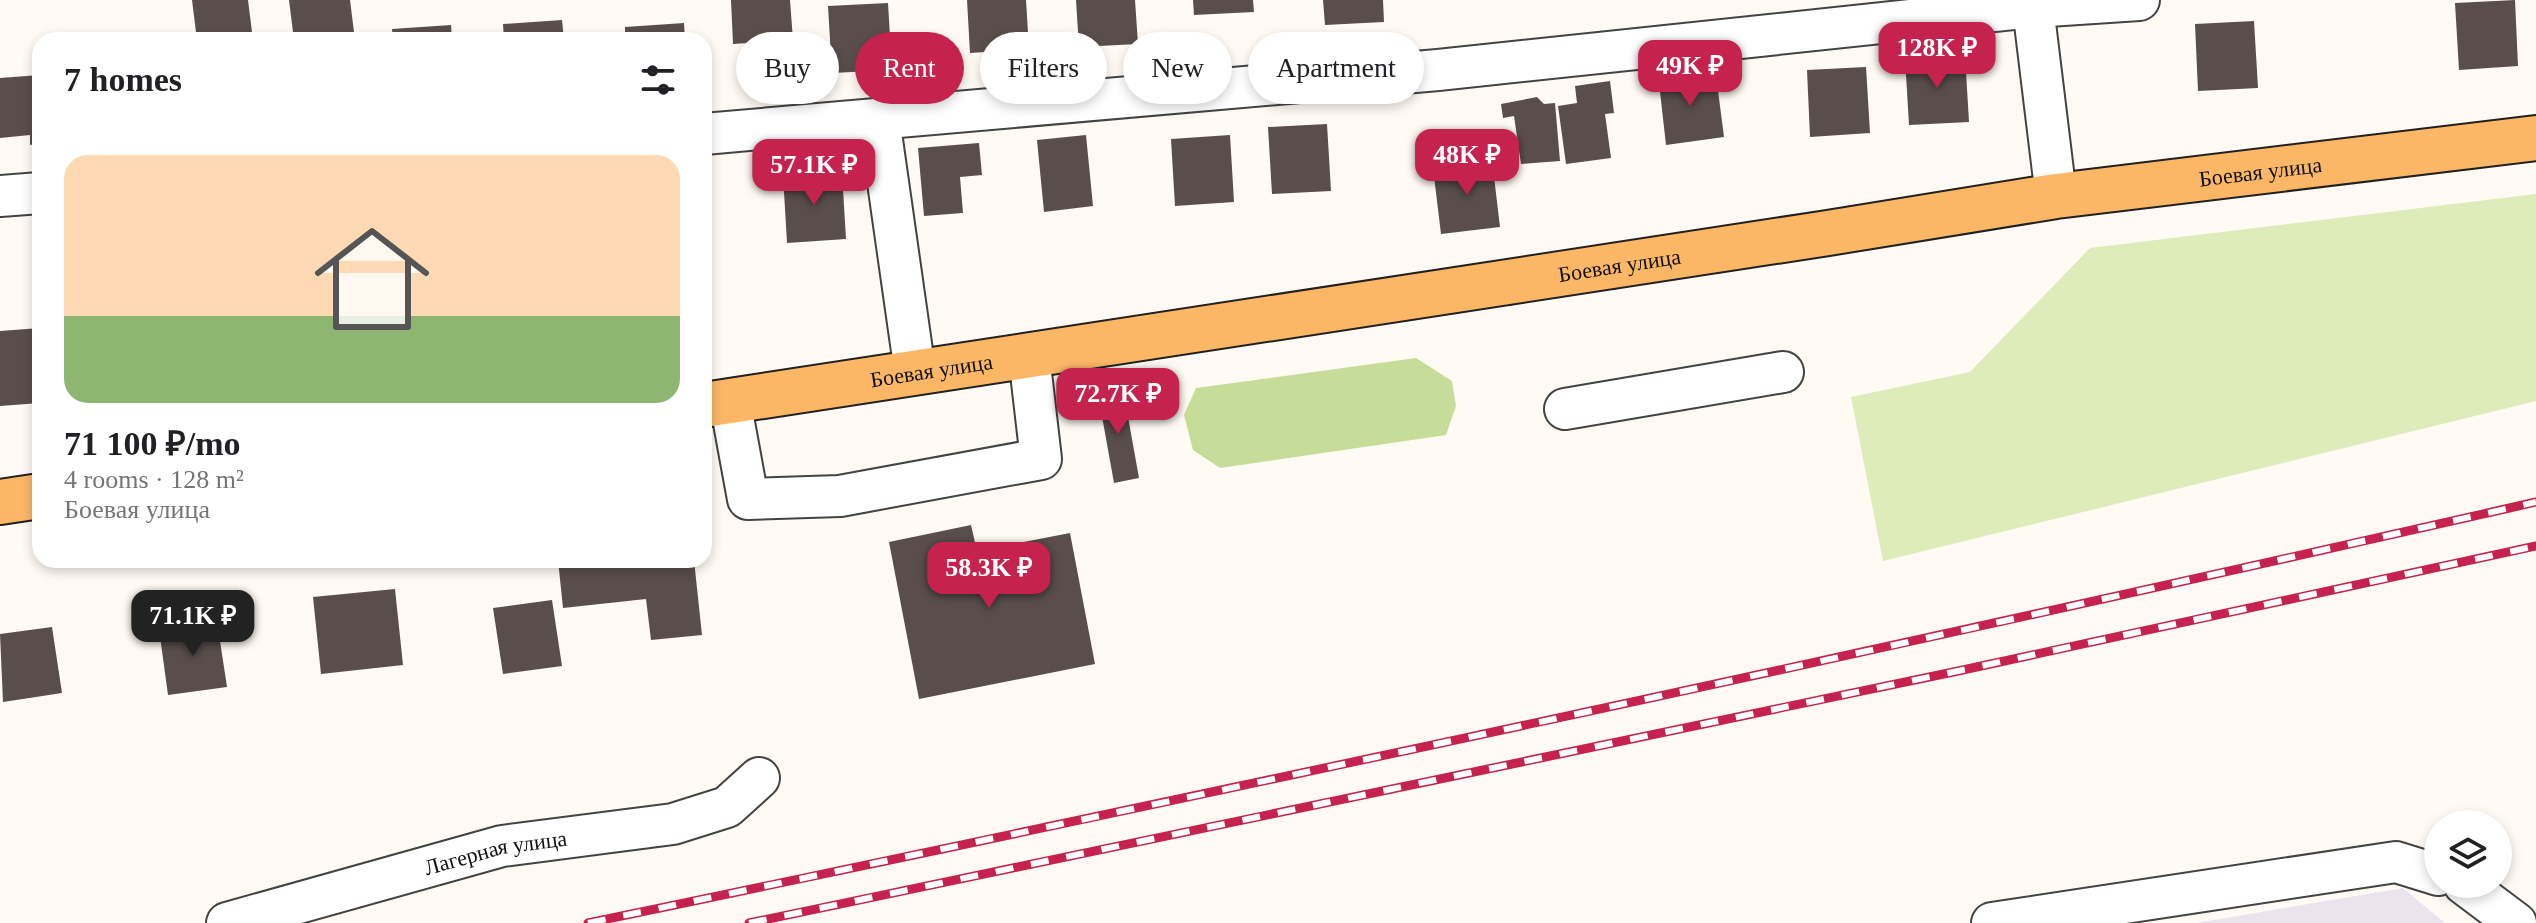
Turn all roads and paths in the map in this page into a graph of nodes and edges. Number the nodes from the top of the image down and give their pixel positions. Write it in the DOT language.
graph roads {
  1 [pos="2139,0"];
  2 [pos="2033,7"];
  3 [pos="879,119"];
  4 [pos="712,133"];
  5 [pos="2536,138"];
  6 [pos="32,194"];
  7 [pos="0,196"];
  8 [pos="2056,196"];
  9 [pos="1029,356"];
  10 [pos="915,372"];
  11 [pos="1783,372"];
  12 [pos="717,403"];
  13 [pos="1565,409"];
  14 [pos="32,497"];
  15 [pos="0,502"];
  16 [pos="759,778"];
  17 [pos="2424,871"];
  18 [pos="2483,898"];
  19 [pos="227,923"];
  20 [pos="1992,923"];
  21 [pos="2516,923"];
  1 -- 2 [label="street"];
  2 -- 3 [label="street"];
  2 -- 8 [label="street"];
  3 -- 4 [label="street"];
  3 -- 10 [label="street"];
  5 -- 8 [label="main road, Боевая улица"];
  6 -- 7 [label="street"];
  8 -- 9 [label="main road, Боевая улица"];
  9 -- 10 [label="main road, Боевая улица"];
  9 -- 12 [label="street"];
  10 -- 12 [label="main road, Боевая улица"];
  11 -- 13 [label="street"];
  14 -- 15 [label="main road"];
  16 -- 19 [label="street, Лагерная улица"];
  17 -- 20 [label="street"];
  18 -- 21 [label="street"];
}
